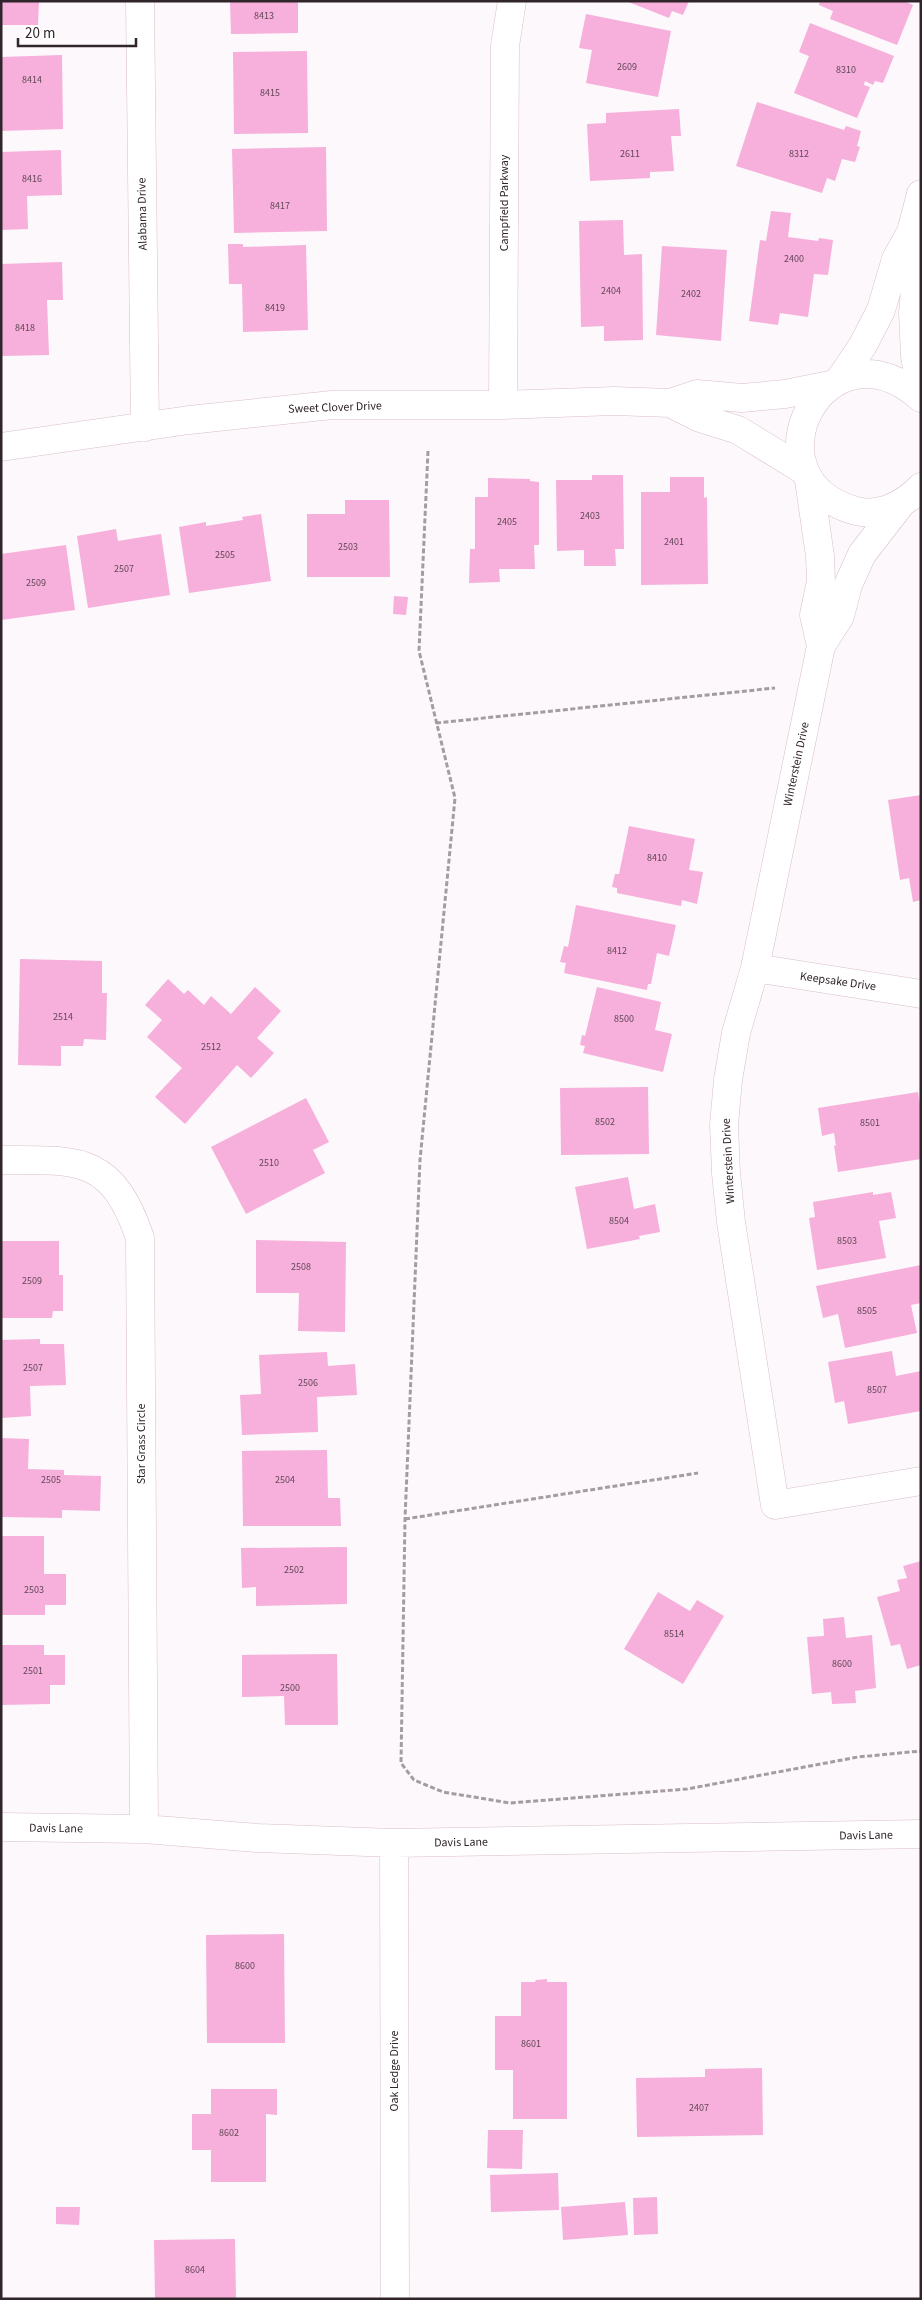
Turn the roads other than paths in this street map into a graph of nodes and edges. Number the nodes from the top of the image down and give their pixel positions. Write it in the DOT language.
graph roads {
  1 [pos="140,1"];
  2 [pos="512,1"];
  3 [pos="921,194"];
  4 [pos="911,232"];
  5 [pos="835,382"];
  6 [pos="921,392"];
  7 [pos="921,398"];
  8 [pos="670,403"];
  9 [pos="503,405"];
  10 [pos="145,427"];
  11 [pos="1,447"];
  12 [pos="807,475"];
  13 [pos="913,496"];
  14 [pos="821,646"];
  15 [pos="755,968"];
  16 [pos="921,994"];
  17 [pos="1,1160"];
  18 [pos="921,1481"];
  19 [pos="1,1827"];
  20 [pos="144,1829"];
  21 [pos="921,1834"];
  22 [pos="394,1843"];
  23 [pos="395,2299"];
  1 -- 10 [label="street, Alabama Drive"];
  2 -- 9 [label="street, Campfield Parkway"];
  3 -- 4 [label="street"];
  4 -- 5 [label="street"];
  4 -- 6 [label="street"];
  5 -- 7 [label="street, Sweet Clover Drive"];
  5 -- 8 [label="street, Sweet Clover Drive"];
  5 -- 12 [label="street, Winterstein Drive"];
  8 -- 9 [label="street, Sweet Clover Drive"];
  8 -- 12 [label="street, Sweet Clover Drive"];
  9 -- 10 [label="street, Sweet Clover Drive"];
  10 -- 11 [label="street, Sweet Clover Drive"];
  12 -- 13 [label="street, Sweet Clover Drive"];
  12 -- 14 [label="street, Winterstein Drive"];
  13 -- 14 [label="street, Winterstein Drive"];
  14 -- 15 [label="street, Winterstein Drive"];
  15 -- 16 [label="street, Keepsake Drive"];
  15 -- 18 [label="street, Winterstein Drive"];
  17 -- 20 [label="street, Star Grass Circle"];
  19 -- 20 [label="street, Davis Lane"];
  20 -- 22 [label="street, Davis Lane"];
  21 -- 22 [label="street, Davis Lane"];
  22 -- 23 [label="street, Oak Ledge Drive"];
}
